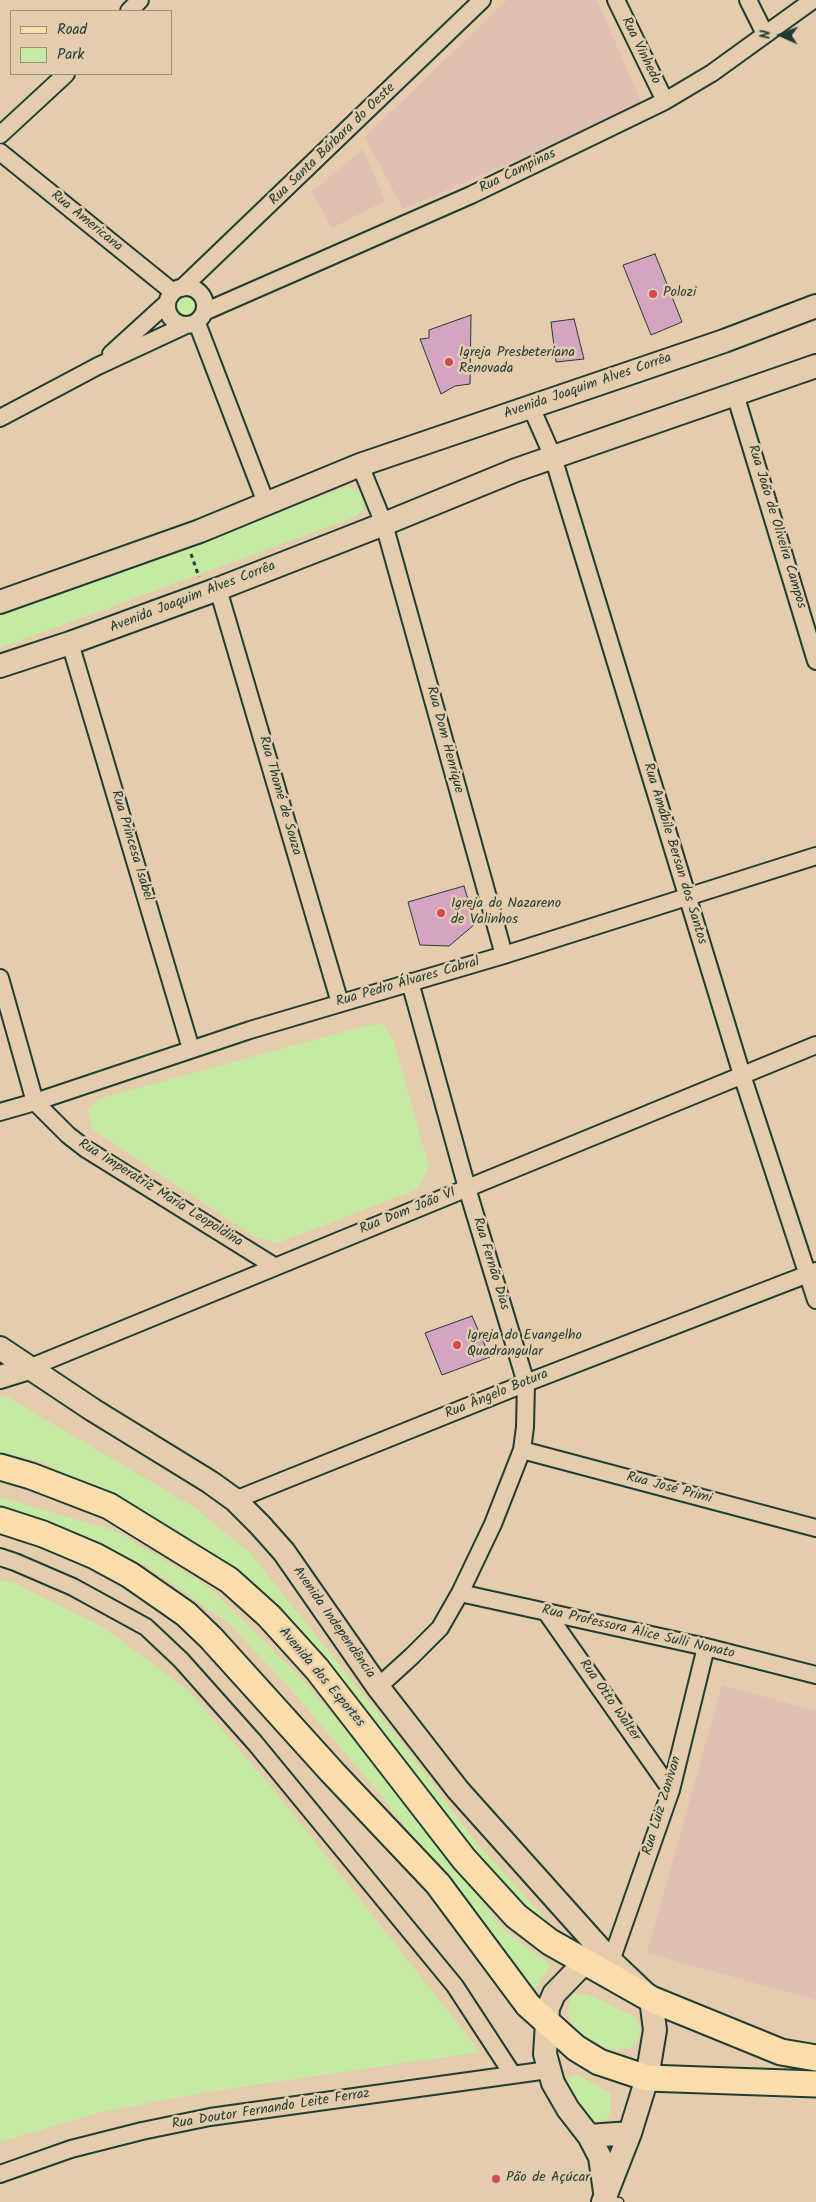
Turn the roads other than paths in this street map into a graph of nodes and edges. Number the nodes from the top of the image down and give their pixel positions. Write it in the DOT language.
graph roads {
  1 [pos="140,0"];
  2 [pos="482,0"];
  3 [pos="616,0"];
  4 [pos="748,0"];
  5 [pos="814,0"];
  6 [pos="130,10"];
  7 [pos="766,34"];
  8 [pos="65,75"];
  9 [pos="665,101"];
  10 [pos="0,135"];
  11 [pos="0,152"];
  12 [pos="174,295"];
  13 [pos="816,306"];
  14 [pos="195,320"];
  15 [pos="98,366"];
  16 [pos="816,366"];
  17 [pos="736,394"];
  18 [pos="531,407"];
  19 [pos="0,418"];
  20 [pos="553,457"];
  21 [pos="360,465"];
  22 [pos="266,503"];
  23 [pos="384,524"];
  24 [pos="211,592"];
  25 [pos="0,602"];
  26 [pos="70,643"];
  27 [pos="816,661"];
  28 [pos="0,666"];
  29 [pos="816,856"];
  30 [pos="687,897"];
  31 [pos="504,955"];
  32 [pos="0,978"];
  33 [pos="410,982"];
  34 [pos="340,1003"];
  35 [pos="816,1045"];
  36 [pos="191,1049"];
  37 [pos="742,1075"];
  38 [pos="35,1102"];
  39 [pos="0,1112"];
  40 [pos="467,1188"];
  41 [pos="274,1266"];
  42 [pos="811,1273"];
  43 [pos="816,1300"];
  44 [pos="0,1348"];
  45 [pos="29,1368"];
  46 [pos="0,1377"];
  47 [pos="526,1383"];
  48 [pos="522,1450"];
  49 [pos="0,1467"];
  50 [pos="235,1500"];
  51 [pos="0,1520"];
  52 [pos="816,1528"];
  53 [pos="0,1557"];
  54 [pos="460,1593"];
  55 [pos="546,1612"];
  56 [pos="706,1648"];
  57 [pos="816,1675"];
  58 [pos="378,1687"];
  59 [pos="671,1790"];
  60 [pos="611,1961"];
  61 [pos="585,1962"];
  62 [pos="651,1999"];
  63 [pos="547,2024"];
  64 [pos="816,2058"];
  65 [pos="548,2070"];
  66 [pos="513,2075"];
  67 [pos="648,2078"];
  68 [pos="816,2084"];
  69 [pos="630,2133"];
  70 [pos="589,2136"];
  71 [pos="0,2174"];
  72 [pos="608,2200"];
  1 -- 6 [label="street"];
  2 -- 12 [label="street, Rua Santa Bárbara do Oeste"];
  3 -- 9 [label="street, Rua Vinhedo"];
  4 -- 7 [label="street"];
  5 -- 7 [label="street, Rua Campinas"];
  7 -- 9 [label="street, Rua Campinas"];
  8 -- 10 [label="street"];
  9 -- 14 [label="street, Rua Campinas"];
  11 -- 12 [label="street, Rua Americana"];
  12 -- 14 [label="street"];
  12 -- 14 [label="street"];
  12 -- 15 [label="street, Rua Campinas"];
  13 -- 18 [label="main road, Avenida Joaquim Alves Corrêa"];
  14 -- 15 [label="street, Rua Campinas"];
  14 -- 22 [label="street"];
  15 -- 19 [label="street, Rua Campinas"];
  16 -- 17 [label="main road, Avenida Joaquim Alves Corrêa"];
  17 -- 20 [label="main road, Avenida Joaquim Alves Corrêa"];
  17 -- 27 [label="street, Rua João de Oliveira Campos"];
  18 -- 20 [label="street, Rua Amábile Bersan dos Santos"];
  18 -- 21 [label="main road, Avenida Joaquim Alves Corrêa"];
  20 -- 23 [label="main road, Avenida Joaquim Alves Corrêa"];
  20 -- 30 [label="street, Rua Amábile Bersan dos Santos"];
  21 -- 22 [label="main road, Avenida Joaquim Alves Corrêa"];
  21 -- 23 [label="street"];
  22 -- 25 [label="main road, Avenida Joaquim Alves Corrêa"];
  23 -- 24 [label="main road, Avenida Joaquim Alves Corrêa"];
  23 -- 31 [label="street, Rua Dom Henrique"];
  24 -- 26 [label="main road, Avenida Joaquim Alves Corrêa"];
  24 -- 34 [label="street, Rua Thomé de Souza"];
  26 -- 28 [label="main road, Avenida Joaquim Alves Corrêa"];
  26 -- 36 [label="street, Rua Princesa Isabel"];
  29 -- 30 [label="street, Rua Pedro Álvares Cabral"];
  30 -- 31 [label="street, Rua Pedro Álvares Cabral"];
  30 -- 37 [label="street, Rua Amábile Bersan dos Santos"];
  31 -- 33 [label="street, Rua Pedro Álvares Cabral"];
  32 -- 38 [label="street, Rua Imperatriz Maria Leopoldina"];
  33 -- 34 [label="street, Rua Pedro Álvares Cabral"];
  33 -- 40 [label="street, Rua Fernão Dias"];
  34 -- 36 [label="street, Rua Pedro Álvares Cabral"];
  35 -- 37 [label="street, Rua Dom João VI"];
  36 -- 38 [label="street, Rua Pedro Álvares Cabral"];
  37 -- 40 [label="street, Rua Dom João VI"];
  37 -- 42 [label="street, Rua Amábile Bersan dos Santos"];
  38 -- 39 [label="street, Rua Pedro Álvares Cabral"];
  38 -- 41 [label="street, Rua Imperatriz Maria Leopoldina"];
  40 -- 41 [label="street, Rua Dom João VI"];
  40 -- 47 [label="street, Rua Fernão Dias"];
  41 -- 45 [label="street, Rua Dom João VI"];
  42 -- 43 [label="street, Rua Amábile Bersan dos Santos"];
  42 -- 47 [label="street, Rua Ângelo Botura"];
  44 -- 45 [label="main road, Avenida Independência"];
  45 -- 46 [label="main road, Rua Dom João VI"];
  45 -- 50 [label="main road, Avenida Independência"];
  47 -- 48 [label="street, Rua Fernão Dias"];
  47 -- 50 [label="street, Rua Ângelo Botura"];
  48 -- 52 [label="street, Rua José Primi"];
  48 -- 54 [label="street, Rua Fernão Dias"];
  49 -- 61 [label="main road, Avenida dos Esportes"];
  50 -- 58 [label="main road, Avenida Independência"];
  51 -- 63 [label="main road"];
  53 -- 66 [label="street"];
  54 -- 55 [label="street, Rua Professora Alice Sulli Nonato"];
  54 -- 58 [label="street, Rua Fernão Dias"];
  55 -- 56 [label="street, Rua Professora Alice Sulli Nonato"];
  55 -- 59 [label="street, Rua Otto Walter"];
  56 -- 57 [label="street, Rua Professora Alice Sulli Nonato"];
  56 -- 59 [label="street, Rua Luiz Zanivan"];
  58 -- 60 [label="main road, Avenida Independência"];
  59 -- 60 [label="street, Rua Luiz Zanivan"];
  60 -- 61 [label="main road"];
  60 -- 62 [label="main road"];
  61 -- 62 [label="main road, Avenida dos Esportes"];
  61 -- 63 [label="main road"];
  62 -- 64 [label="main road, Avenida dos Esportes"];
  62 -- 67 [label="main road"];
  63 -- 65 [label="main road"];
  63 -- 67 [label="main road"];
  65 -- 66 [label="street, Rua Doutor Fernando Leite Ferraz"];
  65 -- 70 [label="main road"];
  66 -- 71 [label="street, Rua Doutor Fernando Leite Ferraz"];
  67 -- 68 [label="main road"];
  67 -- 69 [label="main road"];
  69 -- 70 [label="main road"];
  69 -- 72 [label="main road"];
  70 -- 72 [label="main road"];
}
